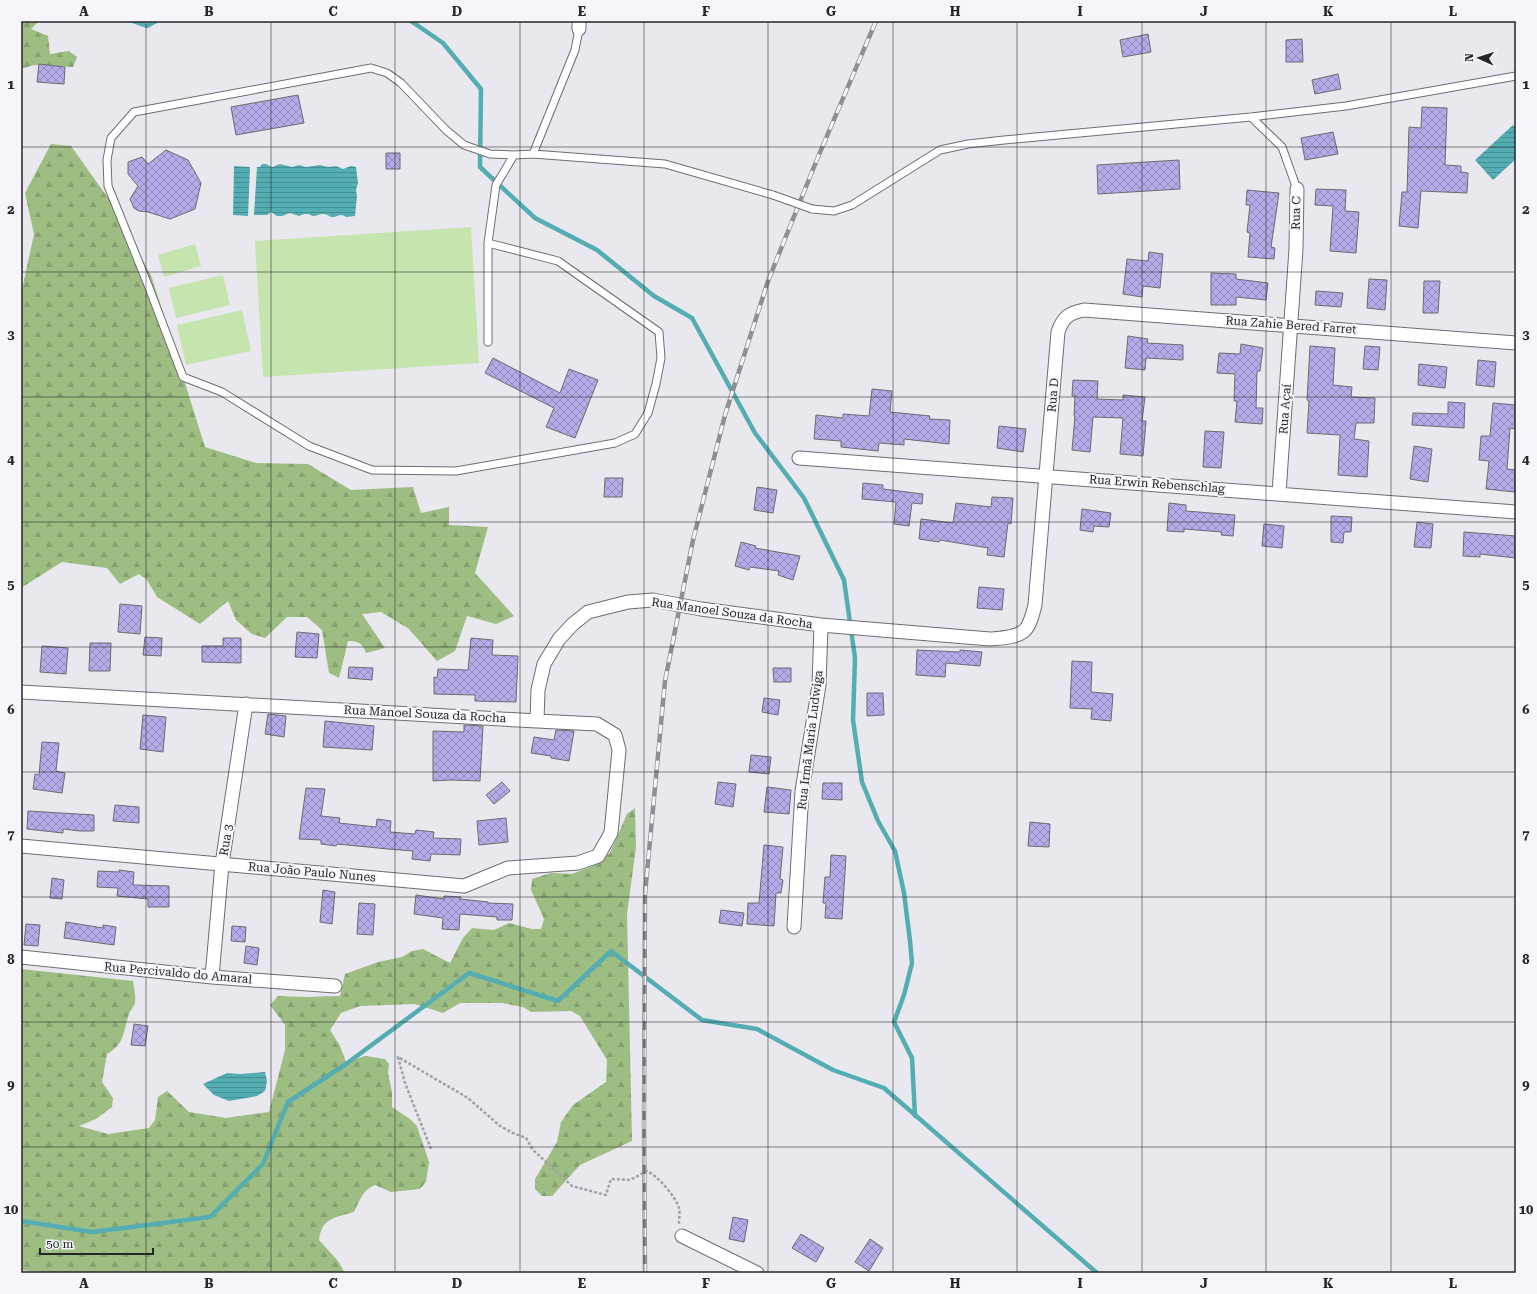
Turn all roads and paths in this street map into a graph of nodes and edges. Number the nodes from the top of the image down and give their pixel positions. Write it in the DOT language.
graph roads {
  1 [pos="579,25"];
  2 [pos="1516,76"];
  3 [pos="1251,117"];
  4 [pos="533,154"];
  5 [pos="514,155"];
  6 [pos="1297,189"];
  7 [pos="488,243"];
  8 [pos="1067,316"];
  9 [pos="1291,325"];
  10 [pos="488,342"];
  11 [pos="1516,343"];
  12 [pos="799,458"];
  13 [pos="1046,476"];
  14 [pos="1279,493"];
  15 [pos="1516,512"];
  16 [pos="821,625"];
  17 [pos="21,692"];
  18 [pos="246,704"];
  19 [pos="537,721"];
  20 [pos="21,846"];
  21 [pos="222,864"];
  22 [pos="794,927"];
  23 [pos="21,957"];
  24 [pos="212,977"];
  25 [pos="335,986"];
  26 [pos="430,1149"];
  27 [pos="682,1236"];
  28 [pos="757,1273"];
  1 -- 4 [label="lane"];
  2 -- 3 [label="lane"];
  3 -- 4 [label="lane, bridge"];
  3 -- 6 [label="lane, Rua C"];
  4 -- 5 [label="lane"];
  5 -- 7 [label="lane"];
  5 -- 7 [label="lane"];
  6 -- 9 [label="street, Rua C"];
  7 -- 10 [label="lane"];
  8 -- 9 [label="street, Rua Zahie Bered Farret"];
  8 -- 13 [label="street, Rua D"];
  9 -- 11 [label="street, Rua Zahie Bered Farret"];
  9 -- 14 [label="street, Rua Açaí"];
  12 -- 13 [label="street, Rua Erwin Rebenschlag"];
  13 -- 14 [label="street, Rua Erwin Rebenschlag"];
  13 -- 16 [label="street, Rua Manoel Souza da Rocha"];
  14 -- 15 [label="street, Rua Erwin Rebenschlag"];
  16 -- 19 [label="street, Rua Manoel Souza da Rocha"];
  16 -- 22 [label="street, Rua Irmã Maria Ludwiga"];
  17 -- 18 [label="street, Rua Manoel Souza da Rocha"];
  18 -- 19 [label="street, Rua Manoel Souza da Rocha"];
  18 -- 21 [label="street, Rua 3"];
  19 -- 21 [label="street, Rua João Paulo Nunes"];
  20 -- 21 [label="street, Rua João Paulo Nunes"];
  21 -- 24 [label="street, Rua 3"];
  23 -- 24 [label="street, Rua Percivaldo do Amaral"];
  24 -- 25 [label="street, Rua Percivaldo do Amaral"];
  26 -- 27 [label="path"];
  27 -- 28 [label="street"];
}
